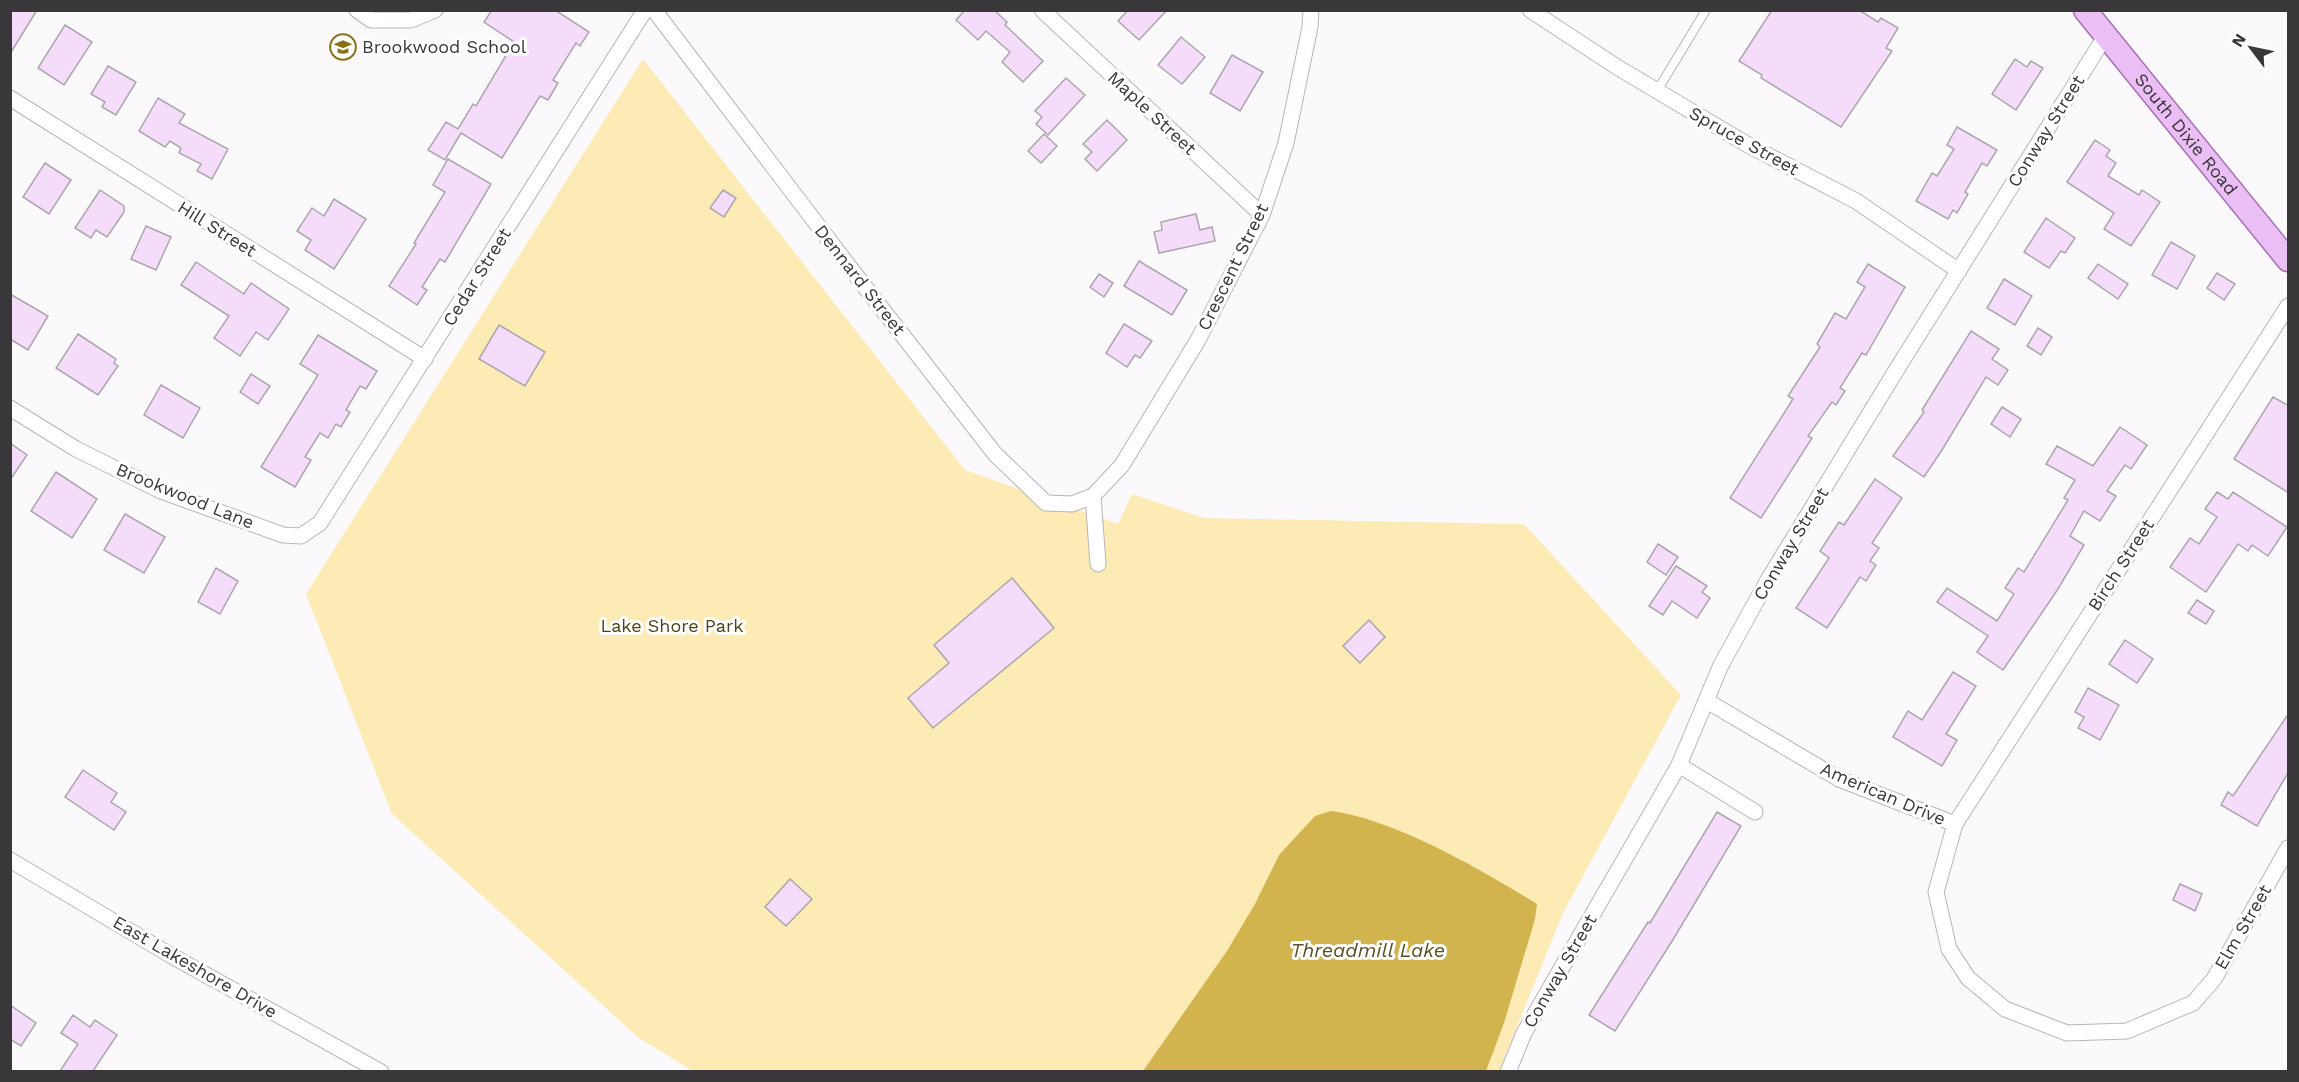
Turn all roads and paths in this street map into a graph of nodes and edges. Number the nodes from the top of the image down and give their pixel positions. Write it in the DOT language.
graph roads {
  1 [pos="357,10"];
  2 [pos="435,10"];
  3 [pos="645,10"];
  4 [pos="654,10"];
  5 [pos="1042,10"];
  6 [pos="1311,10"];
  7 [pos="1530,10"];
  8 [pos="1706,10"];
  9 [pos="2085,10"];
  10 [pos="2106,35"];
  11 [pos="1657,91"];
  12 [pos="10,98"];
  13 [pos="1262,215"];
  14 [pos="2289,260"];
  15 [pos="1959,271"];
  16 [pos="2289,306"];
  17 [pos="425,359"];
  18 [pos="10,408"];
  19 [pos="1093,496"];
  20 [pos="301,536"];
  21 [pos="1098,564"];
  22 [pos="1707,701"];
  23 [pos="1679,765"];
  24 [pos="1755,812"];
  25 [pos="1954,824"];
  26 [pos="2289,848"];
  27 [pos="10,860"];
  28 [pos="2193,1003"];
  29 [pos="381,1071"];
  30 [pos="1508,1071"];
  1 -- 2 [label="street"];
  3 -- 17 [label="street, Cedar Street"];
  4 -- 19 [label="street, Dennard Street"];
  5 -- 13 [label="street, Maple Street"];
  6 -- 13 [label="street, Crescent Street"];
  7 -- 11 [label="street, Spruce Street"];
  8 -- 11 [label="lane"];
  9 -- 10 [label="main road, South Dixie Road"];
  10 -- 14 [label="main road, South Dixie Road"];
  10 -- 15 [label="street, Conway Street"];
  11 -- 15 [label="street, Spruce Street"];
  12 -- 17 [label="street, Hill Street"];
  13 -- 19 [label="street, Crescent Street"];
  15 -- 22 [label="street, Conway Street"];
  16 -- 25 [label="street, Birch Street"];
  17 -- 20 [label="street, Cedar Street"];
  18 -- 20 [label="street, Brookwood Lane"];
  19 -- 21 [label="street"];
  22 -- 23 [label="street, Conway Street"];
  22 -- 25 [label="street, American Drive"];
  23 -- 24 [label="street"];
  23 -- 30 [label="street, Conway Street"];
  25 -- 28 [label="street, American Drive"];
  26 -- 28 [label="street, Elm Street"];
  27 -- 29 [label="street, East Lakeshore Drive"];
}
